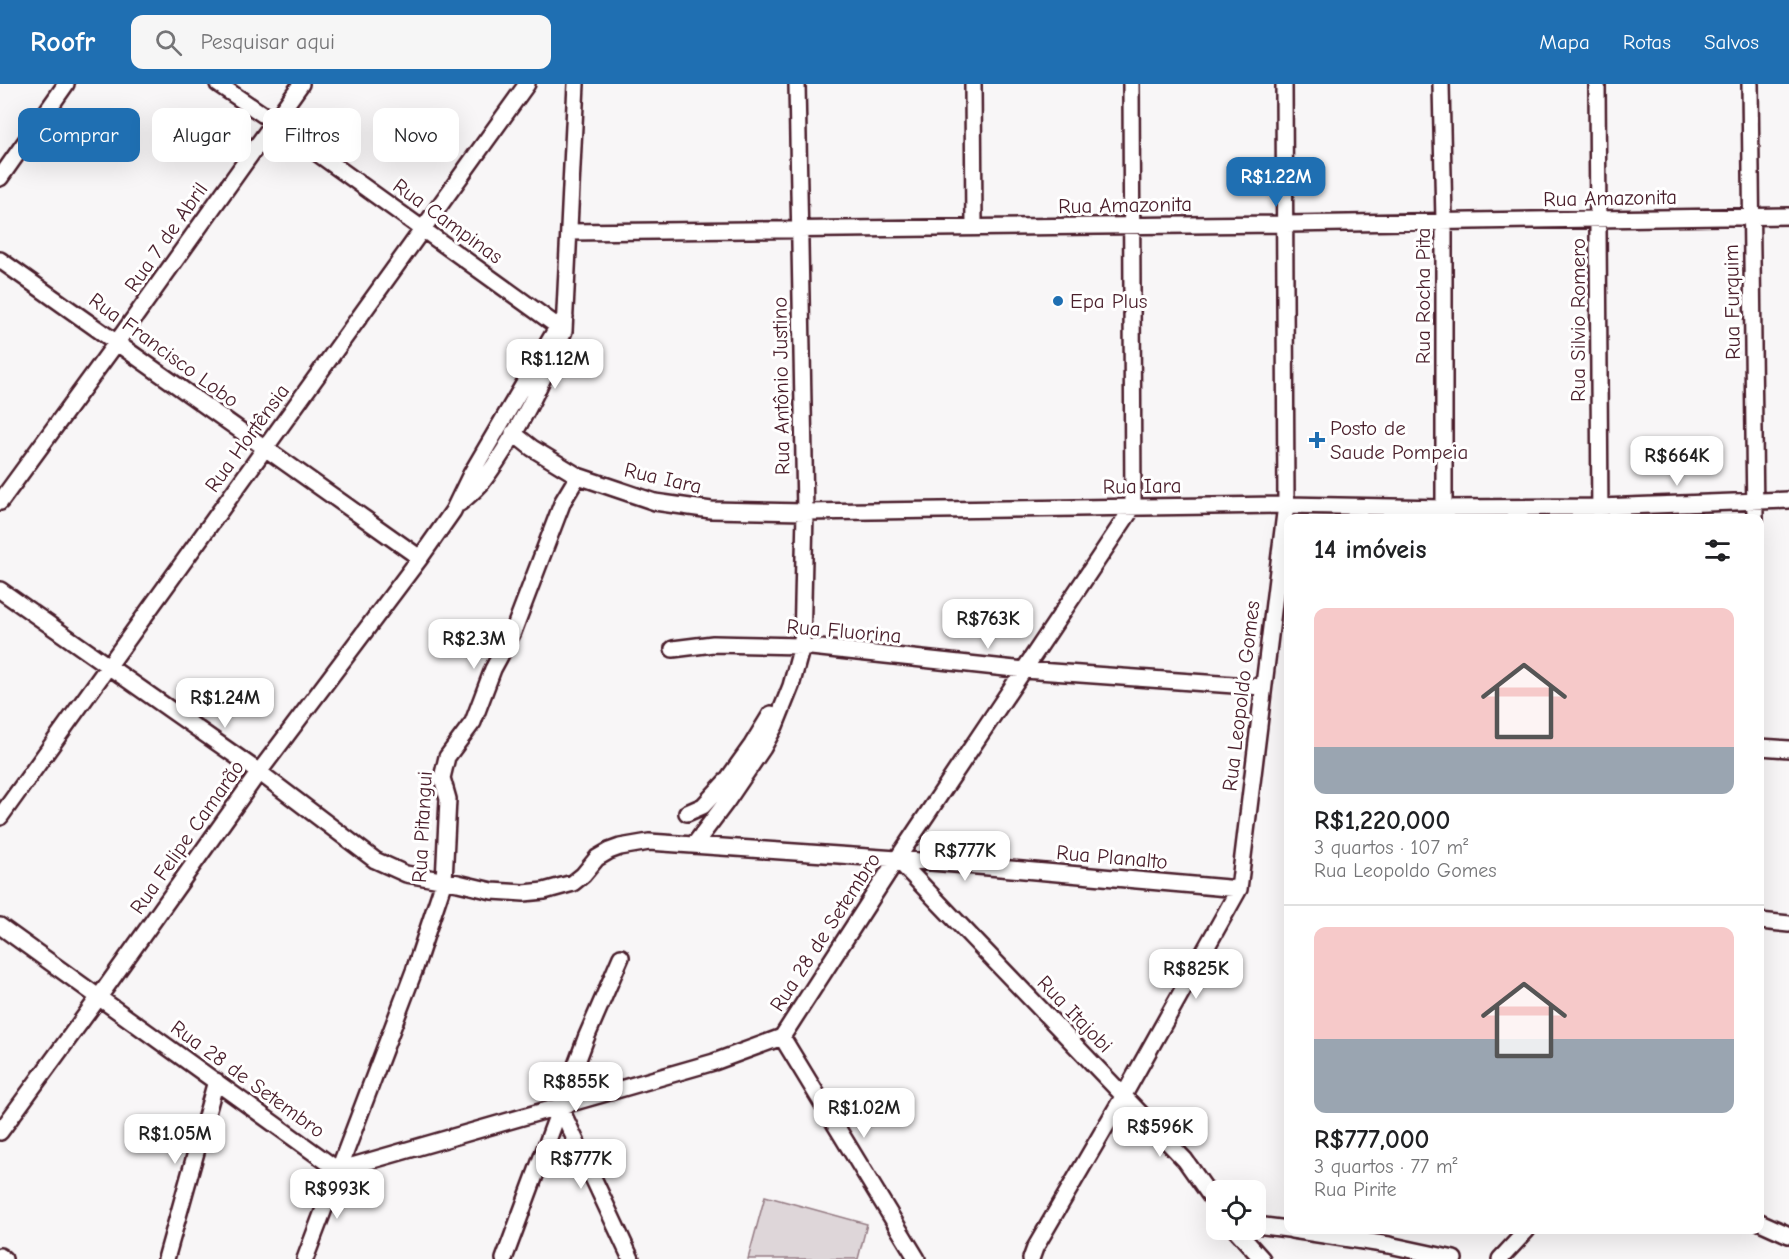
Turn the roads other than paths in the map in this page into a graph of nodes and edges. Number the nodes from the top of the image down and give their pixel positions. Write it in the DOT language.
graph roads {
  1 [pos="66,84"];
  2 [pos="218,84"];
  3 [pos="301,84"];
  4 [pos="527,84"];
  5 [pos="576,84"];
  6 [pos="797,84"];
  7 [pos="973,84"];
  8 [pos="1131,84"];
  9 [pos="1284,84"];
  10 [pos="1441,84"];
  11 [pos="1597,84"];
  12 [pos="1750,84"];
  13 [pos="284,108"];
  14 [pos="263,115"];
  15 [pos="263,137"];
  16 [pos="330,162"];
  17 [pos="0,178"];
  18 [pos="1752,216"];
  19 [pos="1789,216"];
  20 [pos="1599,219"];
  21 [pos="1444,221"];
  22 [pos="1286,224"];
  23 [pos="1131,226"];
  24 [pos="974,228"];
  25 [pos="423,229"];
  26 [pos="799,230"];
  27 [pos="569,232"];
  28 [pos="0,260"];
  29 [pos="562,325"];
  30 [pos="117,342"];
  31 [pos="513,434"];
  32 [pos="265,449"];
  33 [pos="578,476"];
  34 [pos="1755,500"];
  35 [pos="1789,500"];
  36 [pos="0,502"];
  37 [pos="1286,505"];
  38 [pos="1133,507"];
  39 [pos="1444,508"];
  40 [pos="453,511"];
  41 [pos="805,512"];
  42 [pos="1600,513"];
  43 [pos="1285,514"];
  44 [pos="1755,514"];
  45 [pos="1284,520"];
  46 [pos="420,558"];
  47 [pos="0,590"];
  48 [pos="802,646"];
  49 [pos="673,649"];
  50 [pos="108,668"];
  51 [pos="1024,670"];
  52 [pos="791,686"];
  53 [pos="1262,687"];
  54 [pos="1764,747"];
  55 [pos="1789,749"];
  56 [pos="259,772"];
  57 [pos="687,813"];
  58 [pos="0,817"];
  59 [pos="694,844"];
  60 [pos="897,859"];
  61 [pos="444,881"];
  62 [pos="1239,889"];
  63 [pos="1764,921"];
  64 [pos="1789,924"];
  65 [pos="0,926"];
  66 [pos="621,957"];
  67 [pos="99,997"];
  68 [pos="782,1037"];
  69 [pos="216,1081"];
  70 [pos="1124,1095"];
  71 [pos="560,1107"];
  72 [pos="0,1132"];
  73 [pos="338,1170"];
  74 [pos="1206,1190"];
  75 [pos="1764,1224"];
  76 [pos="1266,1226"];
  77 [pos="1284,1229"];
  78 [pos="1316,1234"];
  79 [pos="1523,1234"];
  80 [pos="1789,1235"];
  81 [pos="1245,1240"];
  82 [pos="0,1256"];
  83 [pos="4,1259"];
  84 [pos="166,1259"];
  85 [pos="305,1259"];
  86 [pos="504,1259"];
  87 [pos="631,1259"];
  88 [pos="917,1259"];
  89 [pos="1031,1259"];
  90 [pos="1262,1259"];
  91 [pos="1454,1259"];
  92 [pos="1500,1259"];
  1 -- 17 [label="street"];
  2 -- 14 [label="street, Rua Campinas"];
  3 -- 13 [label="street, Rua 7 de Abril"];
  4 -- 25 [label="street, Rua Hortênsia"];
  5 -- 27 [label="street"];
  6 -- 26 [label="street, Rua Antônio Justino"];
  7 -- 24 [label="street"];
  8 -- 23 [label="street"];
  9 -- 22 [label="street, Rua Leopoldo Gomes"];
  10 -- 21 [label="street, Rua Rocha Pita"];
  11 -- 20 [label="street, Rua Silvio Romero"];
  12 -- 18 [label="street, Rua Furquim"];
  15 -- 30 [label="street, Rua 7 de Abril"];
  16 -- 25 [label="street, Rua Campinas"];
  18 -- 19 [label="street, Rua Amazonita"];
  18 -- 20 [label="street, Rua Amazonita"];
  18 -- 34 [label="street, Rua Furquim"];
  20 -- 21 [label="street, Rua Amazonita"];
  20 -- 42 [label="street, Rua Silvio Romero"];
  21 -- 22 [label="street, Rua Amazonita"];
  21 -- 39 [label="street, Rua Rocha Pita"];
  22 -- 23 [label="street, Rua Amazonita"];
  22 -- 37 [label="street, Rua Leopoldo Gomes"];
  23 -- 24 [label="street, Rua Amazonita"];
  23 -- 38 [label="street"];
  24 -- 26 [label="street, Rua Amazonita"];
  25 -- 29 [label="street, Rua Campinas"];
  25 -- 32 [label="street, Rua Hortênsia"];
  26 -- 27 [label="street, Rua Amazonita"];
  26 -- 41 [label="street, Rua Antônio Justino"];
  27 -- 29 [label="street"];
  28 -- 30 [label="street, Rua Francisco Lobo"];
  29 -- 31 [label="street, Rua Felipe Camarão"];
  29 -- 40 [label="street, Rua Felipe Camarão"];
  30 -- 32 [label="street, Rua Francisco Lobo"];
  30 -- 36 [label="street, Rua 7 de Abril"];
  31 -- 33 [label="street, Rua Iara"];
  31 -- 40 [label="street, Rua Felipe Camarão"];
  32 -- 46 [label="street, Rua Francisco Lobo"];
  32 -- 50 [label="street, Rua Hortênsia"];
  33 -- 41 [label="street, Rua Iara"];
  33 -- 61 [label="street, Rua Pitangui"];
  34 -- 35 [label="street, Rua Iara"];
  34 -- 42 [label="street, Rua Iara"];
  34 -- 44 [label="street, Rua Furquim"];
  37 -- 38 [label="street, Rua Iara"];
  37 -- 39 [label="street, Rua Iara"];
  37 -- 43 [label="street, Rua Leopoldo Gomes"];
  38 -- 41 [label="street, Rua Iara"];
  38 -- 51 [label="street, Rua 28 de Setembro"];
  39 -- 42 [label="street, Rua Iara"];
  40 -- 46 [label="street, Rua Felipe Camarão"];
  41 -- 48 [label="street, Rua Antônio Justino"];
  45 -- 53 [label="street, Rua Leopoldo Gomes"];
  46 -- 56 [label="street, Rua Felipe Camarão"];
  47 -- 50 [label="street"];
  48 -- 49 [label="street, Rua Fluorina"];
  48 -- 51 [label="street, Rua Fluorina"];
  48 -- 52 [label="street, Rua Antônio Justino"];
  50 -- 56 [label="street"];
  50 -- 58 [label="street, Rua Hortênsia"];
  51 -- 53 [label="street, Rua Fluorina"];
  51 -- 60 [label="street, Rua 28 de Setembro"];
  52 -- 57 [label="street, Rua Antônio Justino"];
  52 -- 59 [label="street, Rua Antônio Justino"];
  53 -- 62 [label="street, Rua Leopoldo Gomes"];
  54 -- 55 [label="street"];
  56 -- 61 [label="street"];
  56 -- 67 [label="street, Rua Felipe Camarão"];
  59 -- 60 [label="street, Rua Planalto"];
  59 -- 61 [label="street"];
  60 -- 62 [label="street, Rua Planalto"];
  60 -- 68 [label="street, Rua 28 de Setembro"];
  60 -- 70 [label="street, Rua Itajobi"];
  61 -- 73 [label="street, Rua Pitangui"];
  62 -- 70 [label="street, Rua Leopoldo Gomes"];
  63 -- 64 [label="street"];
  65 -- 67 [label="street, Rua 28 de Setembro"];
  66 -- 71 [label="street"];
  67 -- 69 [label="street, Rua 28 de Setembro"];
  67 -- 72 [label="street, Rua Felipe Camarão"];
  68 -- 71 [label="street, Rua 28 de Setembro"];
  68 -- 88 [label="street"];
  69 -- 73 [label="street, Rua 28 de Setembro"];
  69 -- 84 [label="street"];
  70 -- 74 [label="street, Rua Itajobi"];
  70 -- 89 [label="street, Rua Leopoldo Gomes"];
  71 -- 73 [label="street, Rua 28 de Setembro"];
  71 -- 86 [label="street"];
  71 -- 87 [label="street"];
  73 -- 85 [label="street, Rua Pitangui"];
  75 -- 80 [label="street"];
  76 -- 77 [label="street"];
  78 -- 91 [label="street"];
  79 -- 92 [label="street"];
  81 -- 90 [label="street"];
  82 -- 83 [label="street"];
}
